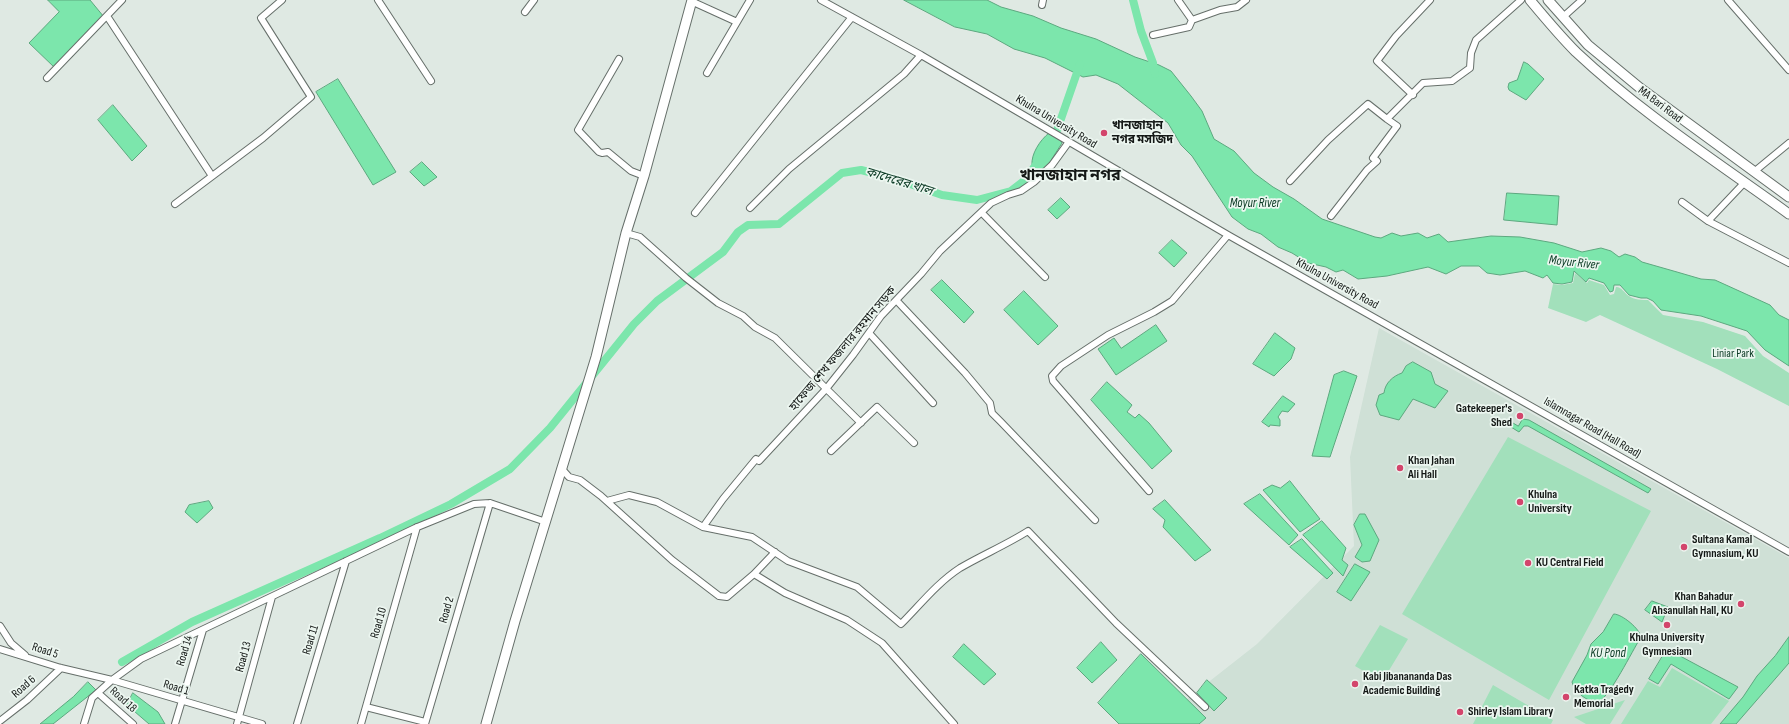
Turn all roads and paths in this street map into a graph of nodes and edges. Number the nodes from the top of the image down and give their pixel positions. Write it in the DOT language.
graph roads {
  1 [pos="122,0"];
  2 [pos="282,0"];
  3 [pos="378,0"];
  4 [pos="534,0"];
  5 [pos="692,0"];
  6 [pos="750,0"];
  7 [pos="821,0"];
  8 [pos="1178,0"];
  9 [pos="1246,0"];
  10 [pos="1430,0"];
  11 [pos="1521,0"];
  12 [pos="1530,0"];
  13 [pos="1548,0"];
  14 [pos="1582,0"];
  15 [pos="1728,0"];
  16 [pos="526,12"];
  17 [pos="106,16"];
  18 [pos="852,17"];
  19 [pos="1563,17"];
  20 [pos="1192,20"];
  21 [pos="737,22"];
  22 [pos="1153,34"];
  23 [pos="920,55"];
  24 [pos="619,59"];
  25 [pos="1789,70"];
  26 [pos="706,74"];
  27 [pos="47,78"];
  28 [pos="431,81"];
  29 [pos="1413,95"];
  30 [pos="1387,119"];
  31 [pos="1068,143"];
  32 [pos="1789,143"];
  33 [pos="1755,171"];
  34 [pos="212,176"];
  35 [pos="644,176"];
  36 [pos="1290,181"];
  37 [pos="1745,182"];
  38 [pos="1789,197"];
  39 [pos="1682,202"];
  40 [pos="175,204"];
  41 [pos="750,208"];
  42 [pos="694,213"];
  43 [pos="982,213"];
  44 [pos="1789,214"];
  45 [pos="1331,216"];
  46 [pos="1708,221"];
  47 [pos="626,233"];
  48 [pos="1228,235"];
  49 [pos="1789,263"];
  50 [pos="1045,277"];
  51 [pos="897,301"];
  52 [pos="1384,323"];
  53 [pos="869,333"];
  54 [pos="826,389"];
  55 [pos="933,403"];
  56 [pos="861,423"];
  57 [pos="914,443"];
  58 [pos="831,451"];
  59 [pos="561,468"];
  60 [pos="1149,491"];
  61 [pos="607,501"];
  62 [pos="490,503"];
  63 [pos="1095,520"];
  64 [pos="546,522"];
  65 [pos="417,527"];
  66 [pos="703,527"];
  67 [pos="775,552"];
  68 [pos="1789,552"];
  69 [pos="346,561"];
  70 [pos="754,574"];
  71 [pos="272,597"];
  72 [pos="0,626"];
  73 [pos="203,630"];
  74 [pos="0,649"];
  75 [pos="27,657"];
  76 [pos="61,668"];
  77 [pos="83,673"];
  78 [pos="112,680"];
  79 [pos="98,693"];
  80 [pos="182,701"];
  81 [pos="366,707"];
  82 [pos="1205,707"];
  83 [pos="0,721"];
  84 [pos="238,721"];
  85 [pos="425,723"];
  86 [pos="84,724"];
  87 [pos="133,724"];
  88 [pos="175,724"];
  89 [pos="262,724"];
  90 [pos="297,724"];
  91 [pos="361,724"];
  92 [pos="486,724"];
  93 [pos="954,724"];
  1 -- 17 [label="street"];
  2 -- 34 [label="street"];
  3 -- 28 [label="street"];
  4 -- 16 [label="street"];
  5 -- 21 [label="street"];
  5 -- 35 [label="main road"];
  6 -- 21 [label="street"];
  7 -- 18 [label="street, Khulna University Road"];
  8 -- 20 [label="street"];
  9 -- 20 [label="street"];
  10 -- 29 [label="street"];
  11 -- 29 [label="street"];
  12 -- 37 [label="main road, MA Bari Road"];
  13 -- 19 [label="main road, MA Bari Road"];
  14 -- 19 [label="street"];
  15 -- 25 [label="street"];
  17 -- 27 [label="street"];
  17 -- 34 [label="street"];
  18 -- 23 [label="street, Khulna University Road"];
  18 -- 42 [label="street"];
  19 -- 33 [label="main road, MA Bari Road"];
  20 -- 22 [label="street"];
  21 -- 26 [label="street"];
  23 -- 31 [label="street, Khulna University Road"];
  23 -- 41 [label="street"];
  24 -- 35 [label="street"];
  29 -- 30 [label="street"];
  30 -- 36 [label="street"];
  30 -- 45 [label="street"];
  31 -- 43 [label="street, হাফেজ শেখ ফজলার রহমান সড়ক"];
  31 -- 48 [label="street, Khulna University Road"];
  32 -- 33 [label="street"];
  33 -- 38 [label="main road, MA Bari Road"];
  34 -- 40 [label="street"];
  35 -- 47 [label="main road"];
  37 -- 44 [label="main road, MA Bari Road"];
  37 -- 46 [label="street"];
  39 -- 46 [label="street"];
  43 -- 50 [label="street"];
  43 -- 51 [label="street, হাফেজ শেখ ফজলার রহমান সড়ক"];
  46 -- 49 [label="street"];
  47 -- 54 [label="street"];
  47 -- 59 [label="main road"];
  48 -- 52 [label="street, Khulna University Road"];
  48 -- 60 [label="street"];
  51 -- 53 [label="street, হাফেজ শেখ ফজলার রহমান সড়ক"];
  51 -- 63 [label="street"];
  52 -- 68 [label="street, Islamnagar Road (Hall Road)"];
  53 -- 54 [label="street, হাফেজ শেখ ফজলার রহমান সড়ক"];
  53 -- 55 [label="street"];
  54 -- 56 [label="street"];
  54 -- 66 [label="street, হাফেজ শেখ ফজলার রহমান সড়ক"];
  56 -- 57 [label="street"];
  56 -- 58 [label="street"];
  59 -- 61 [label="street"];
  59 -- 64 [label="main road"];
  61 -- 66 [label="street"];
  61 -- 70 [label="street"];
  62 -- 64 [label="street"];
  62 -- 65 [label="street"];
  62 -- 85 [label="street, Road 2"];
  64 -- 92 [label="main road"];
  65 -- 69 [label="street"];
  65 -- 81 [label="street, Road 10"];
  66 -- 67 [label="street"];
  67 -- 70 [label="street"];
  67 -- 82 [label="street"];
  69 -- 71 [label="street"];
  69 -- 90 [label="street, Road 11"];
  70 -- 93 [label="street"];
  71 -- 73 [label="street"];
  71 -- 84 [label="street, Road 13"];
  72 -- 75 [label="street"];
  73 -- 78 [label="street"];
  73 -- 80 [label="street, Road 14"];
  74 -- 75 [label="street, Road 5"];
  75 -- 76 [label="street, Road 5"];
  76 -- 77 [label="street, Road 5"];
  76 -- 83 [label="street, Road 6"];
  77 -- 78 [label="street, Road 1"];
  78 -- 79 [label="street"];
  78 -- 80 [label="street, Road 1"];
  79 -- 86 [label="street"];
  79 -- 87 [label="street, Road 18"];
  80 -- 84 [label="street, Road 1"];
  80 -- 88 [label="street, Road 14"];
  81 -- 85 [label="street"];
  81 -- 91 [label="street, Road 10"];
  84 -- 89 [label="street, Road 1"];
}
